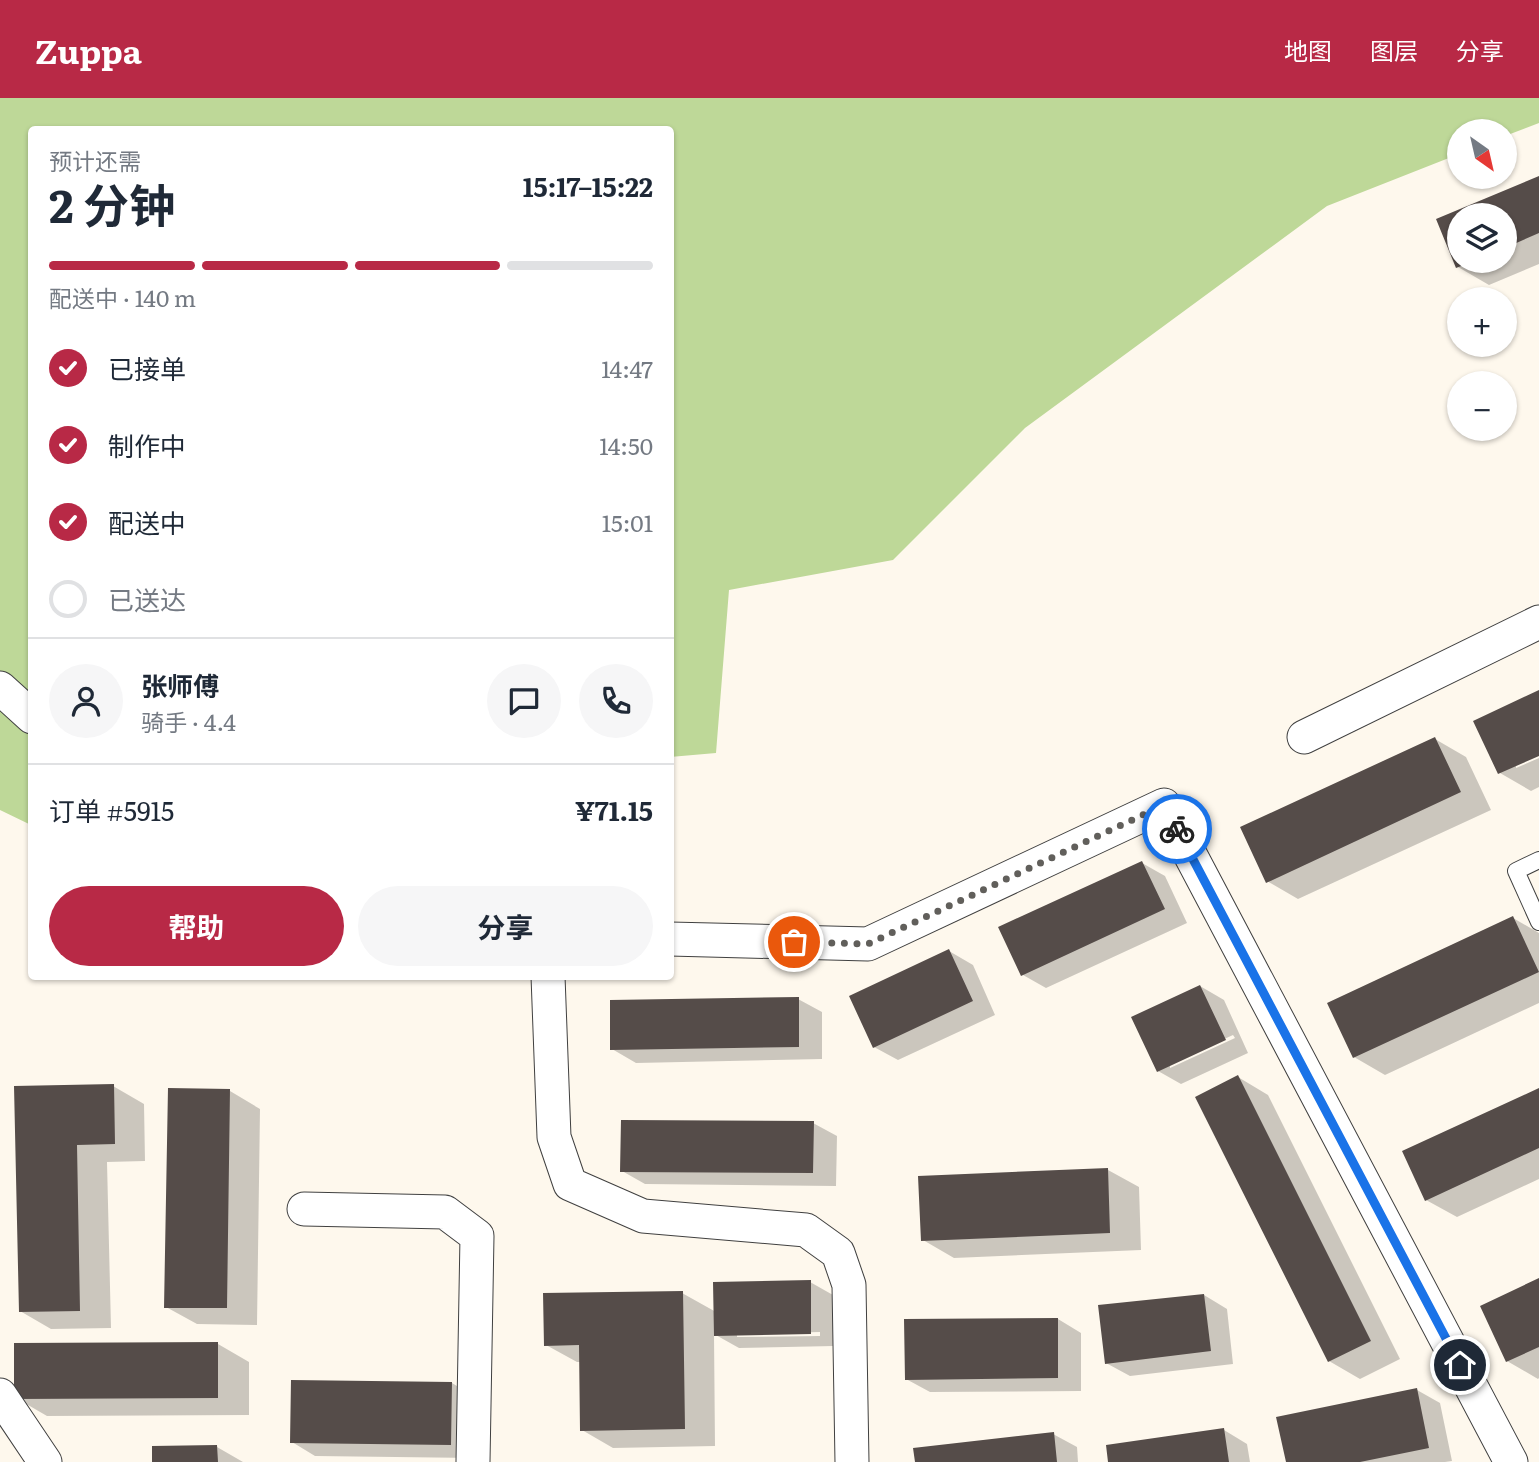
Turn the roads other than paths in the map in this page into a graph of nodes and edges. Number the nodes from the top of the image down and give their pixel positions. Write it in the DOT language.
graph roads {
  1 [pos="1539,622"];
  2 [pos="0,688"];
  3 [pos="28,713"];
  4 [pos="1304,737"];
  5 [pos="1539,860"];
  6 [pos="1539,922"];
  7 [pos="674,939"];
  8 [pos="548,980"];
  9 [pos="304,1209"];
  10 [pos="0,1395"];
  11 [pos="1539,1457"];
  12 [pos="45,1462"];
  13 [pos="473,1462"];
  14 [pos="852,1462"];
  15 [pos="1511,1462"];
  16 [pos="1526,1462"];
  1 -- 4 [label="street"];
  2 -- 3 [label="street"];
  5 -- 6 [label="lane"];
  7 -- 15 [label="street"];
  8 -- 14 [label="street"];
  9 -- 13 [label="street"];
  10 -- 12 [label="street"];
  11 -- 16 [label="street"];
}
